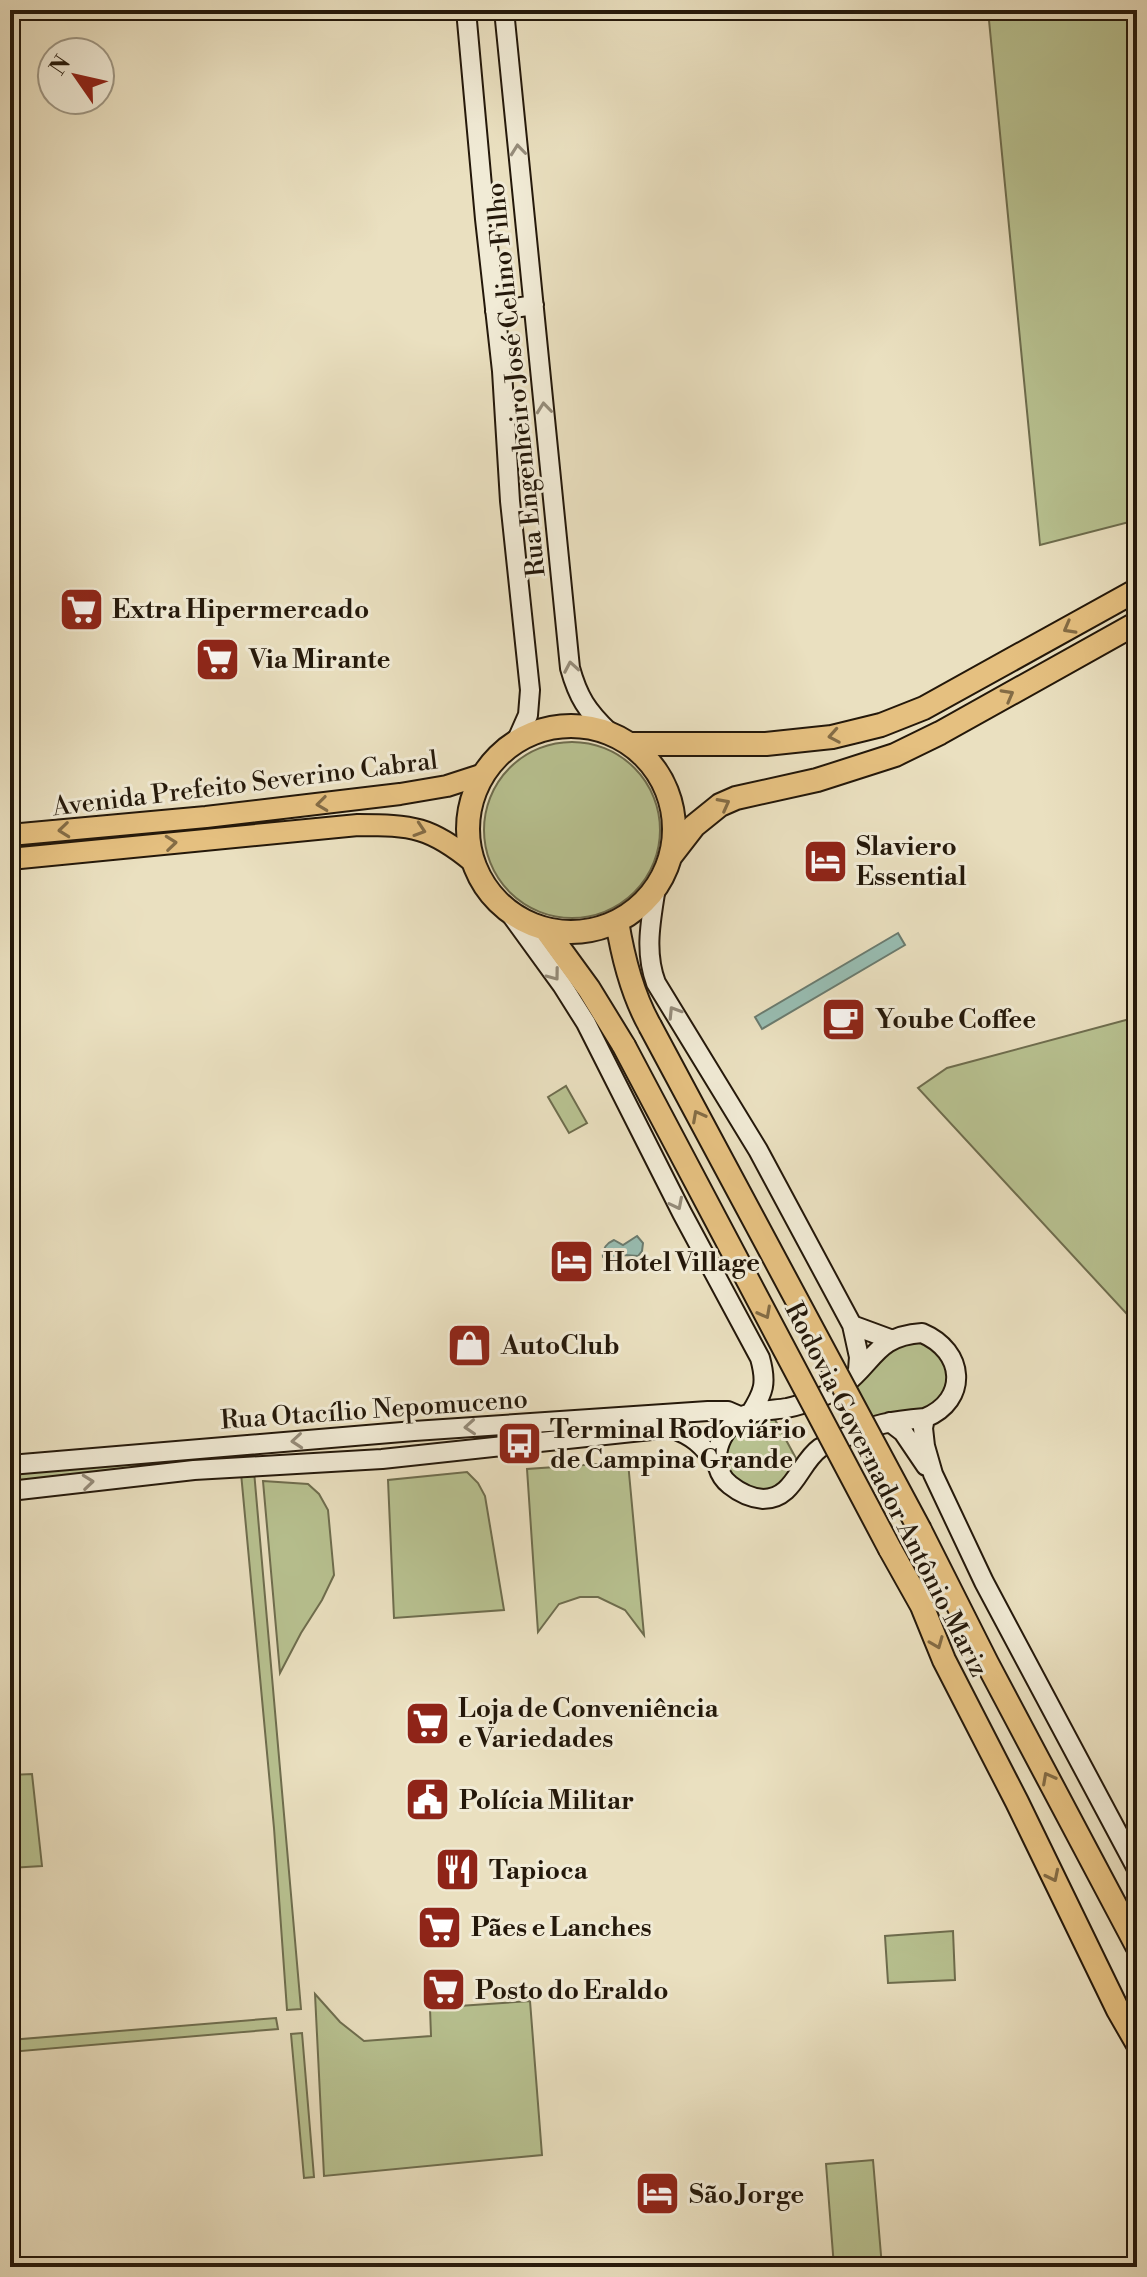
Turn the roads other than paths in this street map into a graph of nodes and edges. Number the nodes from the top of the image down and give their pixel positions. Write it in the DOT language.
graph roads {
  1 [pos="466,10"];
  2 [pos="504,10"];
  3 [pos="534,305"];
  4 [pos="495,311"];
  5 [pos="1137,590"];
  6 [pos="1137,623"];
  7 [pos="609,732"];
  8 [pos="516,742"];
  9 [pos="630,744"];
  10 [pos="484,774"];
  11 [pos="10,835"];
  12 [pos="670,858"];
  13 [pos="10,859"];
  14 [pos="473,862"];
  15 [pos="656,887"];
  16 [pos="509,912"];
  17 [pos="617,921"];
  18 [pos="546,930"];
  19 [pos="852,1325"];
  20 [pos="890,1339"];
  21 [pos="858,1370"];
  22 [pos="746,1415"];
  23 [pos="925,1418"];
  24 [pos="890,1422"];
  25 [pos="636,1424"];
  26 [pos="716,1464"];
  27 [pos="10,1465"];
  28 [pos="933,1474"];
  29 [pos="10,1491"];
  30 [pos="1137,1869"];
  31 [pos="1137,1946"];
  32 [pos="1137,2043"];
  1 -- 4 [label="street, Rua Engenheiro José Celino Filho"];
  3 -- 2 [label="street, Rua Engenheiro José Celino Filho, one-way"];
  3 -- 4 [label="street"];
  7 -- 3 [label="street, Rua Engenheiro José Celino Filho, one-way"];
  4 -- 8 [label="street, Rua Engenheiro José Celino Filho"];
  5 -- 9 [label="highway, one-way"];
  12 -- 6 [label="highway, one-way"];
  7 -- 8 [label="highway"];
  7 -- 9 [label="highway"];
  8 -- 10 [label="highway"];
  9 -- 12 [label="highway"];
  10 -- 11 [label="main road, Avenida Prefeito Severino Cabral, one-way"];
  10 -- 14 [label="highway"];
  12 -- 15 [label="highway"];
  13 -- 14 [label="main road, Avenida Prefeito Severino Cabral, one-way"];
  14 -- 16 [label="highway"];
  15 -- 17 [label="highway"];
  19 -- 15 [label="street, one-way"];
  16 -- 18 [label="highway"];
  16 -- 22 [label="street, one-way"];
  17 -- 18 [label="highway"];
  31 -- 17 [label="highway, Rodovia Governador Antônio Mariz, one-way, bridge"];
  18 -- 32 [label="highway, Rodovia Governador Antônio Mariz, one-way, bridge"];
  19 -- 20 [label="street"];
  19 -- 21 [label="street"];
  20 -- 21 [label="street, Rua Otacílio Nepomuceno"];
  20 -- 23 [label="street"];
  21 -- 22 [label="street, Rua Otacílio Nepomuceno"];
  22 -- 25 [label="street, Rua Otacílio Nepomuceno"];
  22 -- 26 [label="street"];
  23 -- 24 [label="street, Rua Otacílio Nepomuceno"];
  23 -- 28 [label="street"];
  24 -- 26 [label="street, Rua Otacílio Nepomuceno"];
  24 -- 28 [label="street"];
  25 -- 26 [label="street, Rua Otacílio Nepomuceno"];
  25 -- 27 [label="street, Rua Otacílio Nepomuceno, one-way"];
  29 -- 25 [label="street, Rua Otacílio Nepomuceno, one-way"];
  28 -- 30 [label="street"];
}
